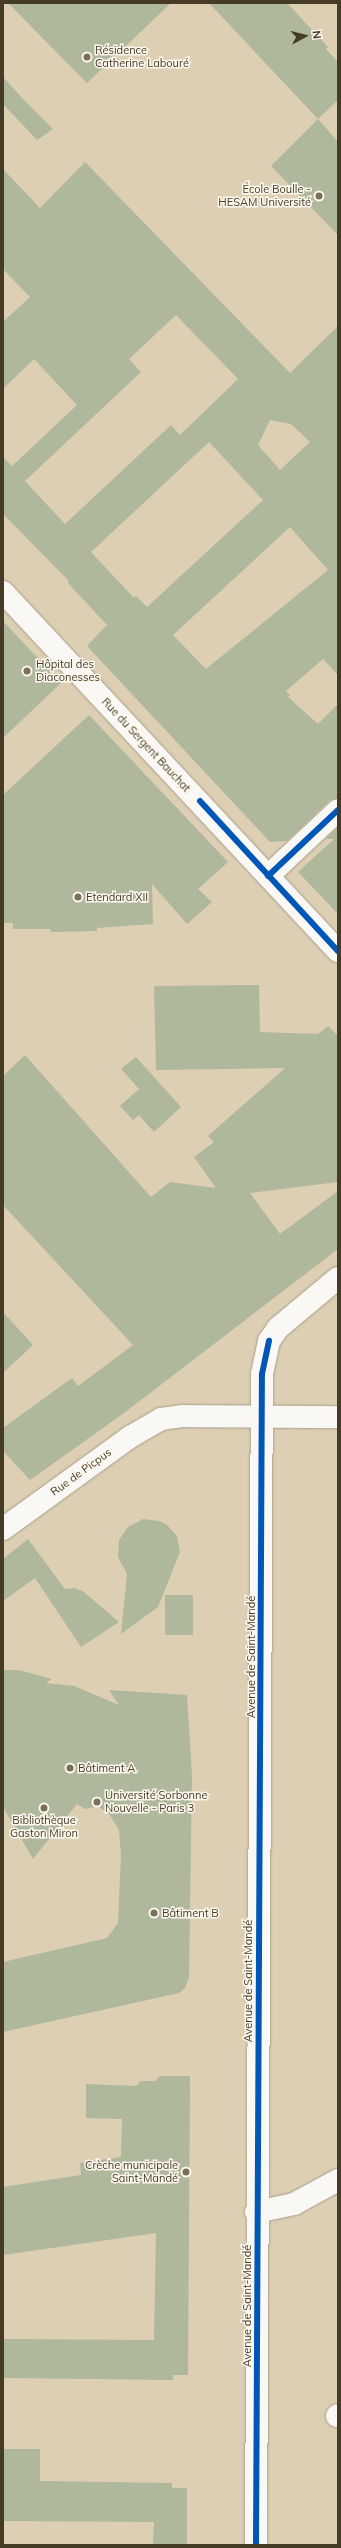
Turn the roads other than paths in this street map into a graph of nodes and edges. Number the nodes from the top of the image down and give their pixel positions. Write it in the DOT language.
graph roads {
  1 [pos="3,592"];
  2 [pos="338,810"];
  3 [pos="268,876"];
  4 [pos="338,950"];
  5 [pos="338,1278"];
  6 [pos="338,1417"];
  7 [pos="262,1418"];
  8 [pos="3,1529"];
  9 [pos="338,2180"];
  10 [pos="256,2212"];
  11 [pos="256,2545"];
  1 -- 3 [label="street, Rue du Sergent Bauchat"];
  2 -- 3 [label="street"];
  3 -- 4 [label="street, Rue du Sergent Bauchat"];
  5 -- 7 [label="street"];
  6 -- 7 [label="street"];
  7 -- 8 [label="street, Rue de Picpus"];
  7 -- 10 [label="street, Avenue de Saint-Mandé"];
  9 -- 10 [label="street"];
  10 -- 11 [label="street, Avenue de Saint-Mandé"];
}
